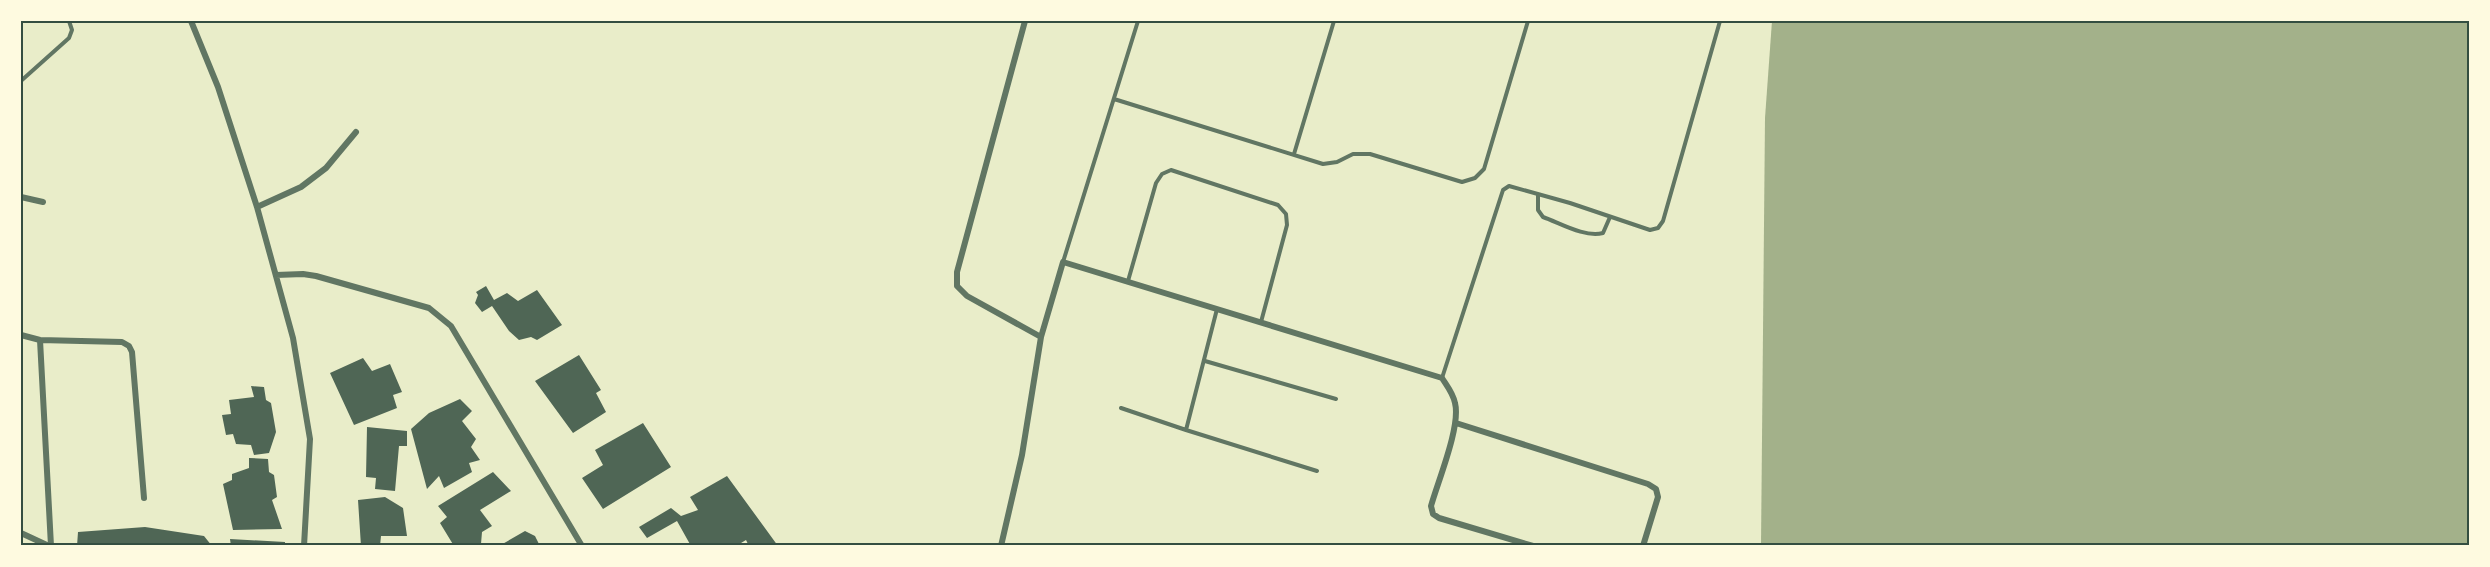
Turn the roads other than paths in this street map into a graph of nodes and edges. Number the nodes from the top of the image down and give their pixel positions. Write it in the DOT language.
graph roads {
  1 [pos="69,21"];
  2 [pos="191,21"];
  3 [pos="1025,21"];
  4 [pos="1138,21"];
  5 [pos="1334,21"];
  6 [pos="1528,21"];
  7 [pos="1720,21"];
  8 [pos="22,80"];
  9 [pos="1114,99"];
  10 [pos="356,132"];
  11 [pos="1294,154"];
  12 [pos="1538,194"];
  13 [pos="21,197"];
  14 [pos="43,202"];
  15 [pos="257,207"];
  16 [pos="1610,217"];
  17 [pos="1063,262"];
  18 [pos="276,275"];
  19 [pos="1128,281"];
  20 [pos="1218,309"];
  21 [pos="1261,322"];
  22 [pos="21,335"];
  23 [pos="1041,337"];
  24 [pos="40,340"];
  25 [pos="1205,360"];
  26 [pos="1442,378"];
  27 [pos="1336,399"];
  28 [pos="1122,408"];
  29 [pos="1456,423"];
  30 [pos="1186,430"];
  31 [pos="1317,471"];
  32 [pos="144,498"];
  33 [pos="21,533"];
  34 [pos="50,546"];
  35 [pos="304,546"];
  36 [pos="582,546"];
  37 [pos="1001,546"];
  38 [pos="1533,546"];
  39 [pos="1643,546"];
  1 -- 8 [label="lane"];
  2 -- 15 [label="street"];
  3 -- 23 [label="street"];
  4 -- 9 [label="lane"];
  5 -- 11 [label="lane"];
  6 -- 11 [label="lane"];
  7 -- 16 [label="lane"];
  9 -- 11 [label="lane"];
  9 -- 17 [label="lane"];
  10 -- 15 [label="street"];
  12 -- 16 [label="lane"];
  12 -- 16 [label="lane"];
  12 -- 26 [label="lane"];
  13 -- 14 [label="street"];
  15 -- 18 [label="street"];
  17 -- 19 [label="street"];
  17 -- 23 [label="street"];
  18 -- 35 [label="street"];
  18 -- 36 [label="street"];
  19 -- 20 [label="street"];
  19 -- 21 [label="lane"];
  20 -- 21 [label="street"];
  20 -- 25 [label="lane"];
  21 -- 26 [label="street"];
  22 -- 24 [label="street"];
  23 -- 37 [label="street"];
  24 -- 32 [label="street"];
  24 -- 34 [label="street"];
  25 -- 27 [label="lane"];
  25 -- 30 [label="lane"];
  26 -- 29 [label="street"];
  28 -- 30 [label="lane"];
  29 -- 38 [label="street"];
  29 -- 39 [label="street"];
  30 -- 31 [label="lane"];
  33 -- 34 [label="street"];
}
